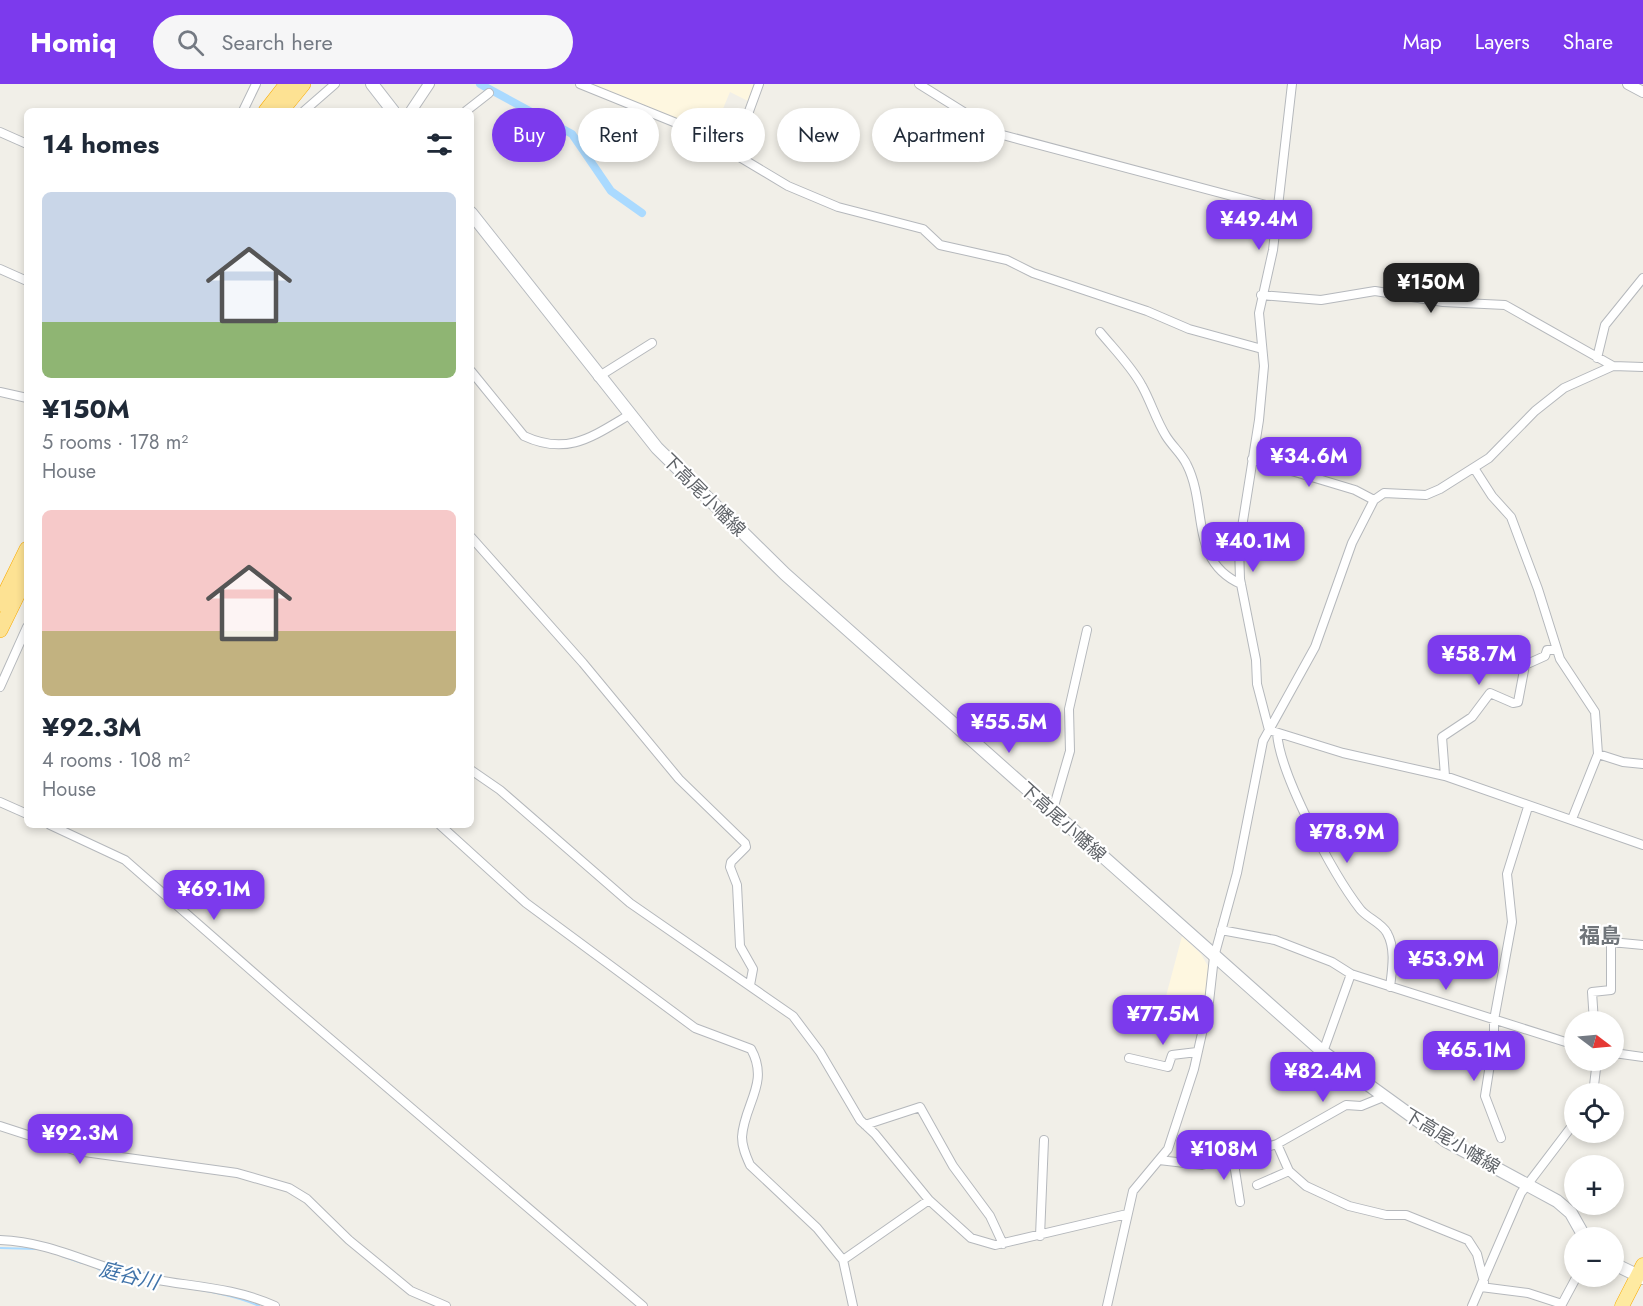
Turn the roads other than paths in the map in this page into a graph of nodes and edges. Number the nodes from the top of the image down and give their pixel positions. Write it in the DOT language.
graph roads {
  1 [pos="256,84"];
  2 [pos="287,84"];
  3 [pos="303,84"];
  4 [pos="335,84"];
  5 [pos="372,84"];
  6 [pos="429,84"];
  7 [pos="580,84"];
  8 [pos="759,84"];
  9 [pos="918,84"];
  10 [pos="1292,84"];
  11 [pos="1628,84"];
  12 [pos="1643,92"];
  13 [pos="489,93"];
  14 [pos="244,108"];
  15 [pos="268,108"];
  16 [pos="283,108"];
  17 [pos="307,108"];
  18 [pos="391,108"];
  19 [pos="413,108"];
  20 [pos="470,108"];
  21 [pos="750,108"];
  22 [pos="671,121"];
  23 [pos="0,132"];
  24 [pos="24,143"];
  25 [pos="745,162"];
  26 [pos="1277,208"];
  27 [pos="474,217"];
  28 [pos="0,269"];
  29 [pos="1643,278"];
  30 [pos="24,280"];
  31 [pos="1261,295"];
  32 [pos="1100,332"];
  33 [pos="652,343"];
  34 [pos="1262,349"];
  35 [pos="1597,358"];
  36 [pos="1613,366"];
  37 [pos="1643,367"];
  38 [pos="474,375"];
  39 [pos="598,377"];
  40 [pos="0,392"];
  41 [pos="24,397"];
  42 [pos="628,415"];
  43 [pos="1252,459"];
  44 [pos="1474,468"];
  45 [pos="1374,500"];
  46 [pos="474,540"];
  47 [pos="24,555"];
  48 [pos="24,581"];
  49 [pos="1241,584"];
  50 [pos="0,604"];
  51 [pos="0,630"];
  52 [pos="1087,630"];
  53 [pos="24,634"];
  54 [pos="1557,650"];
  55 [pos="0,687"];
  56 [pos="1273,731"];
  57 [pos="1598,754"];
  58 [pos="1643,764"];
  59 [pos="474,772"];
  60 [pos="1445,776"];
  61 [pos="0,802"];
  62 [pos="1528,807"];
  63 [pos="24,813"];
  64 [pos="1052,813"];
  65 [pos="1572,819"];
  66 [pos="56,828"];
  67 [pos="443,828"];
  68 [pos="1643,845"];
  69 [pos="1221,930"];
  70 [pos="1643,945"];
  71 [pos="1215,957"];
  72 [pos="1351,974"];
  73 [pos="750,985"];
  74 [pos="1390,987"];
  75 [pos="1593,1011"];
  76 [pos="1494,1020"];
  77 [pos="1564,1042"];
  78 [pos="1197,1052"];
  79 [pos="1323,1052"];
  80 [pos="1624,1054"];
  81 [pos="1643,1057"];
  82 [pos="1130,1058"];
  83 [pos="1383,1097"];
  84 [pos="865,1125"];
  85 [pos="0,1126"];
  86 [pos="1564,1136"];
  87 [pos="1501,1138"];
  88 [pos="1044,1140"];
  89 [pos="1277,1144"];
  90 [pos="1233,1157"];
  91 [pos="1159,1160"];
  92 [pos="1289,1171"];
  93 [pos="1257,1185"];
  94 [pos="1526,1185"];
  95 [pos="930,1200"];
  96 [pos="1240,1202"];
  97 [pos="1127,1214"];
  98 [pos="1580,1227"];
  99 [pos="1040,1236"];
  100 [pos="0,1240"];
  101 [pos="1003,1244"];
  102 [pos="843,1260"];
  103 [pos="1624,1267"];
  104 [pos="1641,1273"];
  105 [pos="1482,1285"];
  106 [pos="1571,1287"];
  107 [pos="275,1306"];
  108 [pos="446,1306"];
  109 [pos="643,1306"];
  110 [pos="853,1306"];
  111 [pos="1107,1306"];
  112 [pos="1472,1306"];
  113 [pos="1622,1306"];
  1 -- 14 [label="street"];
  2 -- 15 [label="highway"];
  3 -- 16 [label="highway"];
  4 -- 17 [label="street"];
  5 -- 18 [label="main road"];
  6 -- 19 [label="street"];
  7 -- 22 [label="street"];
  8 -- 21 [label="street"];
  9 -- 26 [label="street"];
  10 -- 26 [label="street"];
  11 -- 12 [label="street"];
  13 -- 20 [label="street"];
  23 -- 24 [label="street"];
  25 -- 34 [label="street"];
  26 -- 31 [label="street"];
  27 -- 39 [label="main road, 下高尾小幡線"];
  28 -- 30 [label="street"];
  29 -- 35 [label="street"];
  31 -- 34 [label="street"];
  31 -- 35 [label="street"];
  32 -- 49 [label="street"];
  33 -- 39 [label="street"];
  34 -- 43 [label="street"];
  35 -- 36 [label="street"];
  36 -- 37 [label="street"];
  36 -- 44 [label="street"];
  38 -- 42 [label="street"];
  39 -- 42 [label="main road, 下高尾小幡線"];
  40 -- 41 [label="street"];
  42 -- 64 [label="main road, 下高尾小幡線"];
  43 -- 45 [label="street"];
  43 -- 49 [label="street"];
  44 -- 45 [label="street"];
  44 -- 54 [label="street"];
  45 -- 56 [label="street"];
  46 -- 73 [label="street"];
  47 -- 50 [label="highway"];
  48 -- 51 [label="highway"];
  49 -- 56 [label="street"];
  52 -- 64 [label="street"];
  53 -- 55 [label="street"];
  54 -- 57 [label="street"];
  54 -- 60 [label="street"];
  56 -- 60 [label="street"];
  56 -- 69 [label="street"];
  56 -- 74 [label="street"];
  57 -- 58 [label="street"];
  57 -- 65 [label="street"];
  59 -- 73 [label="street"];
  60 -- 62 [label="street"];
  61 -- 63 [label="street"];
  62 -- 65 [label="street"];
  62 -- 76 [label="street"];
  64 -- 71 [label="main road, 下高尾小幡線"];
  65 -- 68 [label="street"];
  66 -- 109 [label="street"];
  67 -- 102 [label="street"];
  69 -- 71 [label="street"];
  69 -- 72 [label="street"];
  70 -- 75 [label="street"];
  71 -- 78 [label="street"];
  71 -- 79 [label="main road, 下高尾小幡線"];
  72 -- 74 [label="street"];
  72 -- 79 [label="street"];
  73 -- 84 [label="street"];
  74 -- 76 [label="street"];
  76 -- 77 [label="street"];
  76 -- 87 [label="street"];
  78 -- 82 [label="street"];
  78 -- 91 [label="street"];
  79 -- 83 [label="main road, 下高尾小幡線"];
  80 -- 81 [label="street"];
  83 -- 89 [label="street"];
  83 -- 94 [label="main road, 下高尾小幡線"];
  84 -- 95 [label="street"];
  84 -- 101 [label="street"];
  85 -- 108 [label="street"];
  86 -- 94 [label="street"];
  88 -- 99 [label="street"];
  89 -- 90 [label="street"];
  89 -- 92 [label="street"];
  90 -- 91 [label="street"];
  90 -- 96 [label="street"];
  91 -- 97 [label="street"];
  92 -- 93 [label="street"];
  92 -- 105 [label="street"];
  94 -- 98 [label="main road, 下高尾小幡線"];
  94 -- 105 [label="street"];
  95 -- 101 [label="street"];
  95 -- 102 [label="street"];
  97 -- 99 [label="street"];
  97 -- 111 [label="street"];
  99 -- 101 [label="street"];
  100 -- 107 [label="street"];
  102 -- 110 [label="street"];
  103 -- 104 [label="main road"];
  104 -- 113 [label="highway"];
  105 -- 106 [label="street"];
  105 -- 112 [label="street"];
}
